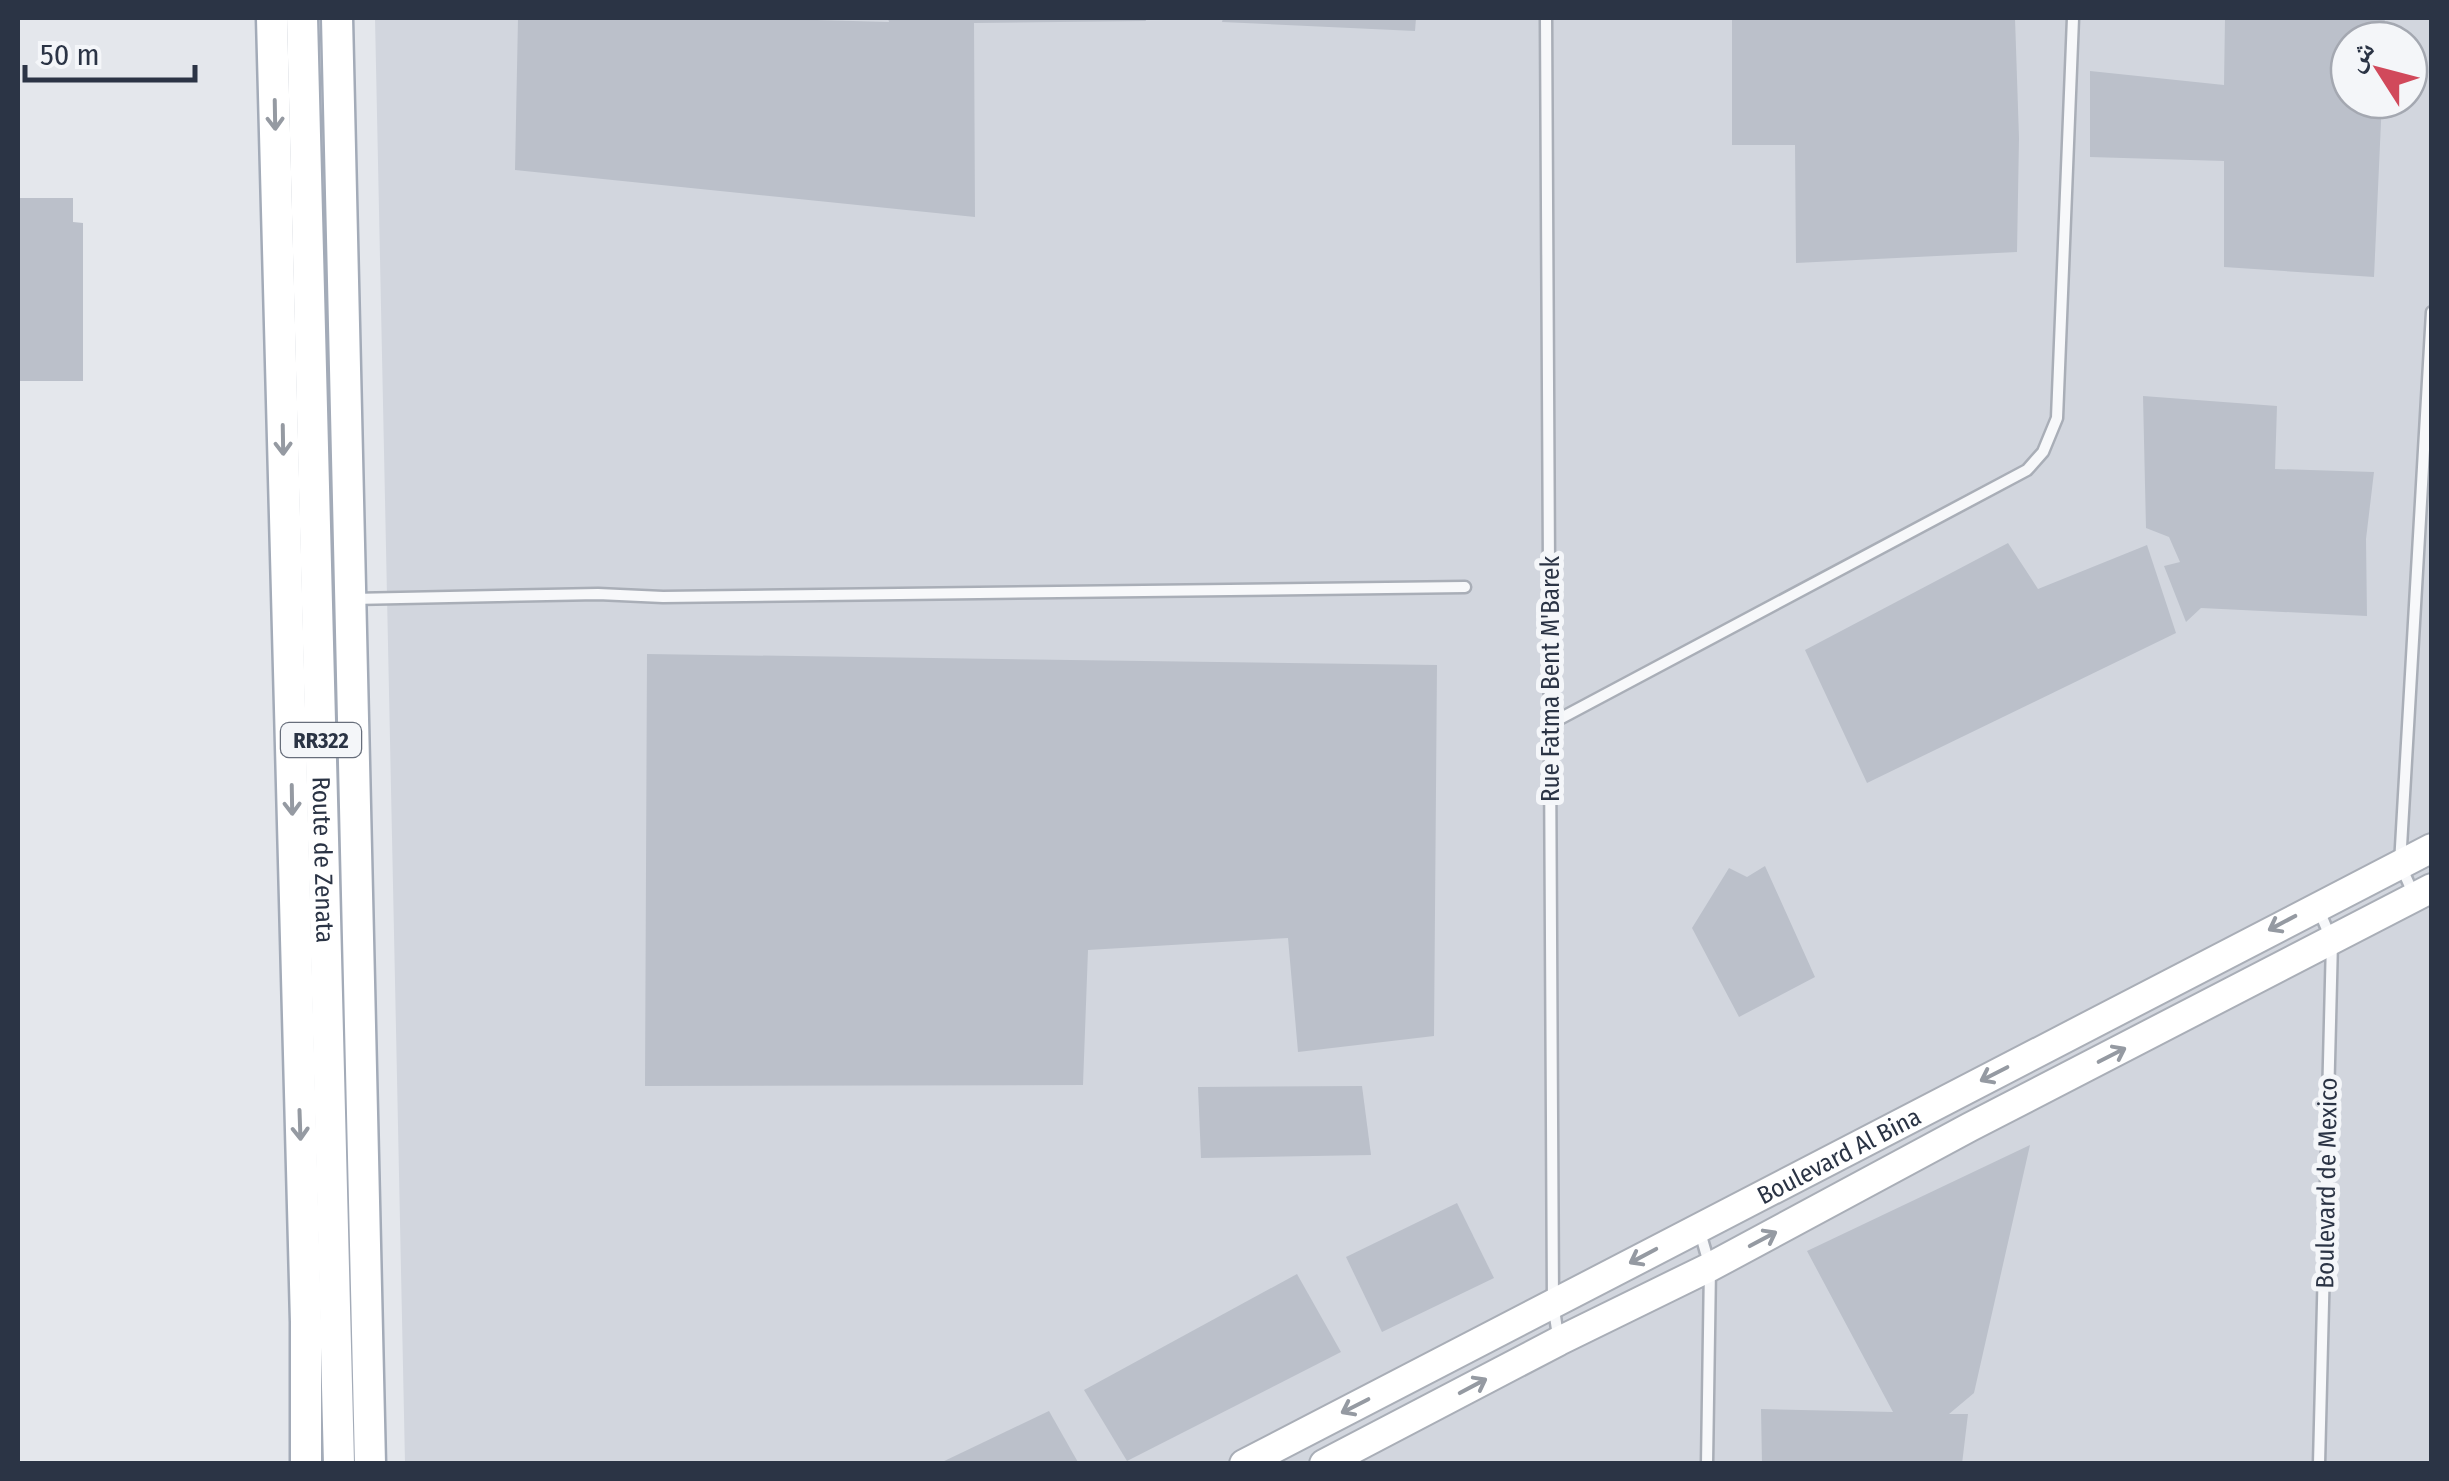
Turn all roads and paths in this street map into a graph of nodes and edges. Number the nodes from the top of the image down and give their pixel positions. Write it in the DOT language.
graph roads {
  1 [pos="272,18"];
  2 [pos="302,18"];
  3 [pos="322,18"];
  4 [pos="337,18"];
  5 [pos="1546,18"];
  6 [pos="2073,18"];
  7 [pos="2432,312"];
  8 [pos="1465,587"];
  9 [pos="351,600"];
  10 [pos="1550,724"];
  11 [pos="2432,848"];
  12 [pos="2400,864"];
  13 [pos="2423,892"];
  14 [pos="2317,905"];
  15 [pos="2332,941"];
  16 [pos="1699,1227"];
  17 [pos="1710,1267"];
  18 [pos="1553,1302"];
  19 [pos="1559,1341"];
  20 [pos="306,1464"];
  21 [pos="339,1464"];
  22 [pos="356,1464"];
  23 [pos="370,1464"];
  24 [pos="1244,1464"];
  25 [pos="1324,1464"];
  26 [pos="1707,1464"];
  27 [pos="2319,1464"];
  1 -- 20 [label="main road, Route de Zenata / RR322, one-way"];
  2 -- 21 [label="main road, Route de Zenata / RR322"];
  3 -- 22 [label="main road, Route de Zenata / RR322"];
  4 -- 9 [label="main road, Route de Zenata / RR322"];
  5 -- 10 [label="lane, Rue Fatma Bent M'Barek"];
  6 -- 10 [label="lane"];
  7 -- 12 [label="lane"];
  8 -- 9 [label="lane"];
  9 -- 23 [label="main road, Route de Zenata / RR322"];
  10 -- 18 [label="lane, Rue Fatma Bent M'Barek"];
  11 -- 12 [label="main road, Boulevard Al Bina"];
  12 -- 13 [label="lane"];
  12 -- 14 [label="main road, Boulevard Al Bina"];
  13 -- 15 [label="main road, Boulevard Al Bina"];
  14 -- 15 [label="lane, Boulevard de Mexico"];
  14 -- 16 [label="main road, Boulevard Al Bina, one-way"];
  17 -- 15 [label="main road, Boulevard Al Bina, one-way"];
  15 -- 27 [label="lane, Boulevard de Mexico"];
  16 -- 17 [label="lane"];
  16 -- 18 [label="main road, Boulevard Al Bina, one-way"];
  17 -- 19 [label="main road, Boulevard Al Bina"];
  17 -- 26 [label="lane"];
  18 -- 19 [label="lane, Rue Fatma Bent M'Barek"];
  18 -- 24 [label="main road, Boulevard Al Bina, one-way"];
  25 -- 19 [label="main road, Boulevard Al Bina, one-way"];
}
